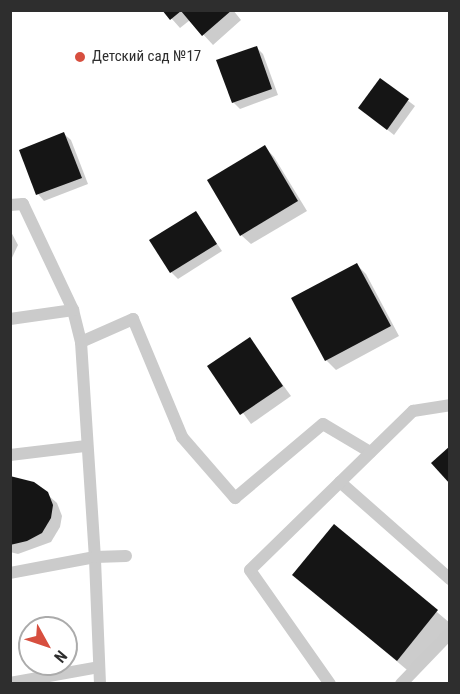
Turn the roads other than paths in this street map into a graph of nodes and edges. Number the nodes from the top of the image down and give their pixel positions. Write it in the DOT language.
graph roads {
  1 [pos="10,205"];
  2 [pos="74,310"];
  3 [pos="10,319"];
  4 [pos="81,342"];
  5 [pos="450,405"];
  6 [pos="86,446"];
  7 [pos="370,452"];
  8 [pos="10,455"];
  9 [pos="340,482"];
  10 [pos="126,556"];
  11 [pos="95,557"];
  12 [pos="10,573"];
  13 [pos="450,579"];
  14 [pos="450,633"];
  15 [pos="99,667"];
  16 [pos="10,683"];
  17 [pos="100,684"];
  18 [pos="330,684"];
  19 [pos="402,684"];
  1 -- 2 [label="lane"];
  2 -- 3 [label="lane"];
  2 -- 4 [label="lane"];
  4 -- 6 [label="lane"];
  4 -- 7 [label="lane"];
  5 -- 7 [label="lane"];
  6 -- 8 [label="lane"];
  6 -- 11 [label="lane"];
  7 -- 9 [label="lane"];
  9 -- 13 [label="lane"];
  9 -- 18 [label="lane"];
  10 -- 11 [label="lane"];
  11 -- 12 [label="lane"];
  11 -- 15 [label="lane"];
  14 -- 19 [label="lane"];
  15 -- 16 [label="lane"];
  15 -- 17 [label="lane"];
}
